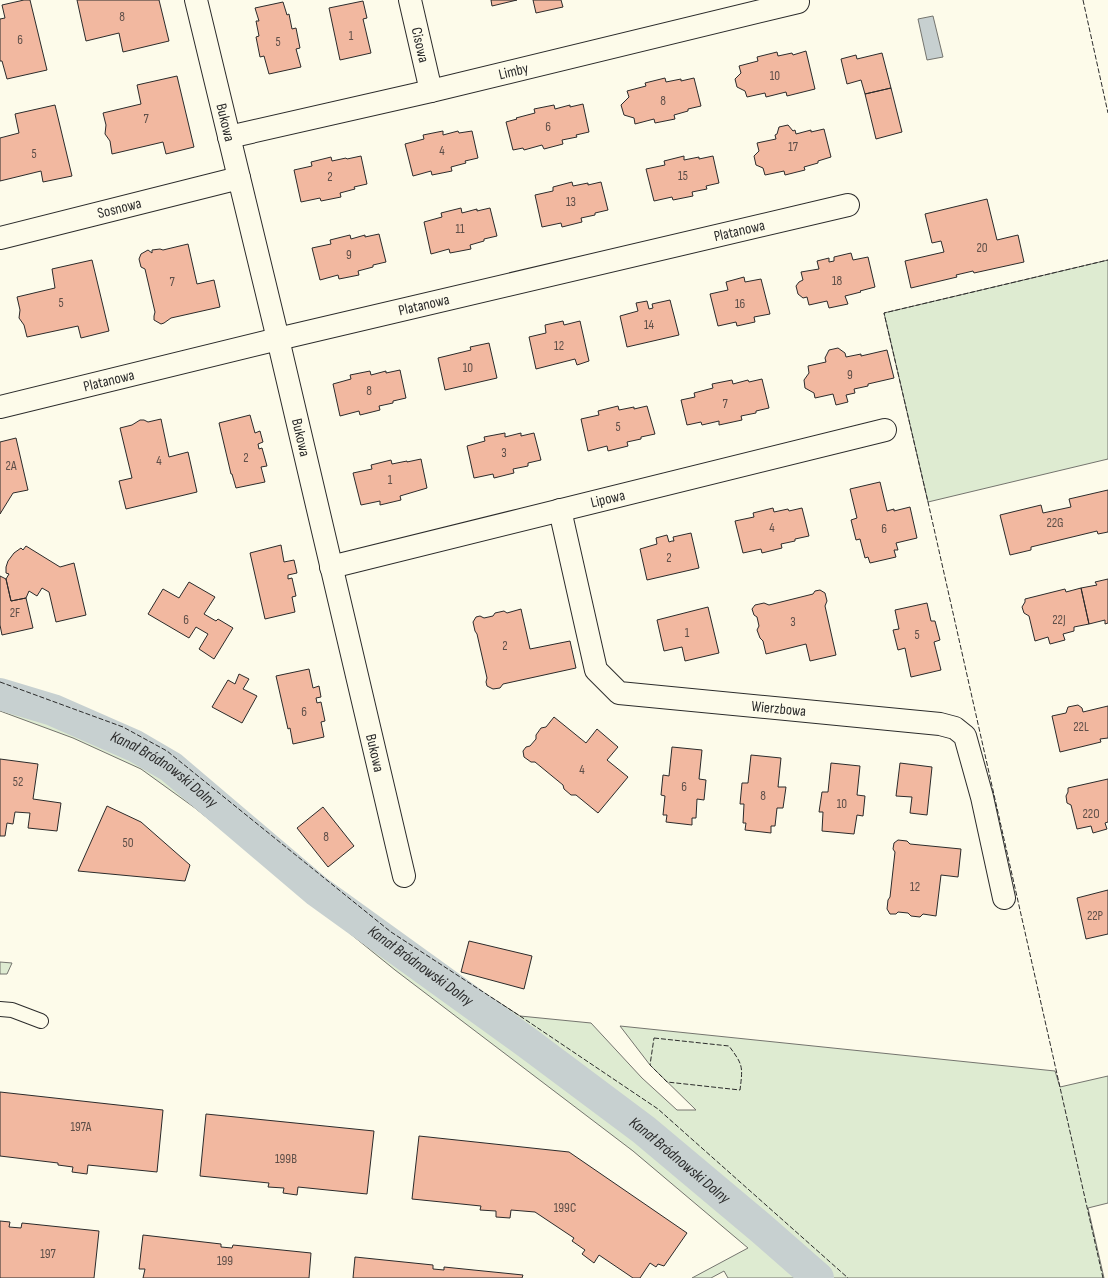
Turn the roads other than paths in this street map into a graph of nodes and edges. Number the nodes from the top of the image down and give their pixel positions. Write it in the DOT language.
graph roads {
  1 [pos="196,0"];
  2 [pos="410,0"];
  3 [pos="798,2"];
  4 [pos="431,91"];
  5 [pos="229,137"];
  6 [pos="239,178"];
  7 [pos="848,205"];
  8 [pos="0,238"];
  9 [pos="278,339"];
  10 [pos="0,406"];
  11 [pos="885,430"];
  12 [pos="560,510"];
  13 [pos="331,567"];
  14 [pos="404,876"];
  15 [pos="1004,898"];
  16 [pos="0,1009"];
  17 [pos="41,1021"];
  1 -- 5 [label="street, Bukowa"];
  2 -- 4 [label="street, Cisowa"];
  3 -- 4 [label="street, Limby"];
  4 -- 5 [label="street, Limby"];
  5 -- 6 [label="street, Bukowa"];
  6 -- 8 [label="street, Sosnowa"];
  6 -- 9 [label="street, Bukowa"];
  7 -- 9 [label="street, Platanowa"];
  9 -- 10 [label="street, Platanowa"];
  9 -- 13 [label="street, Bukowa"];
  11 -- 12 [label="street, Lipowa"];
  12 -- 13 [label="street, Lipowa"];
  12 -- 15 [label="street, Wierzbowa"];
  13 -- 14 [label="street, Bukowa"];
  16 -- 17 [label="lane"];
}
